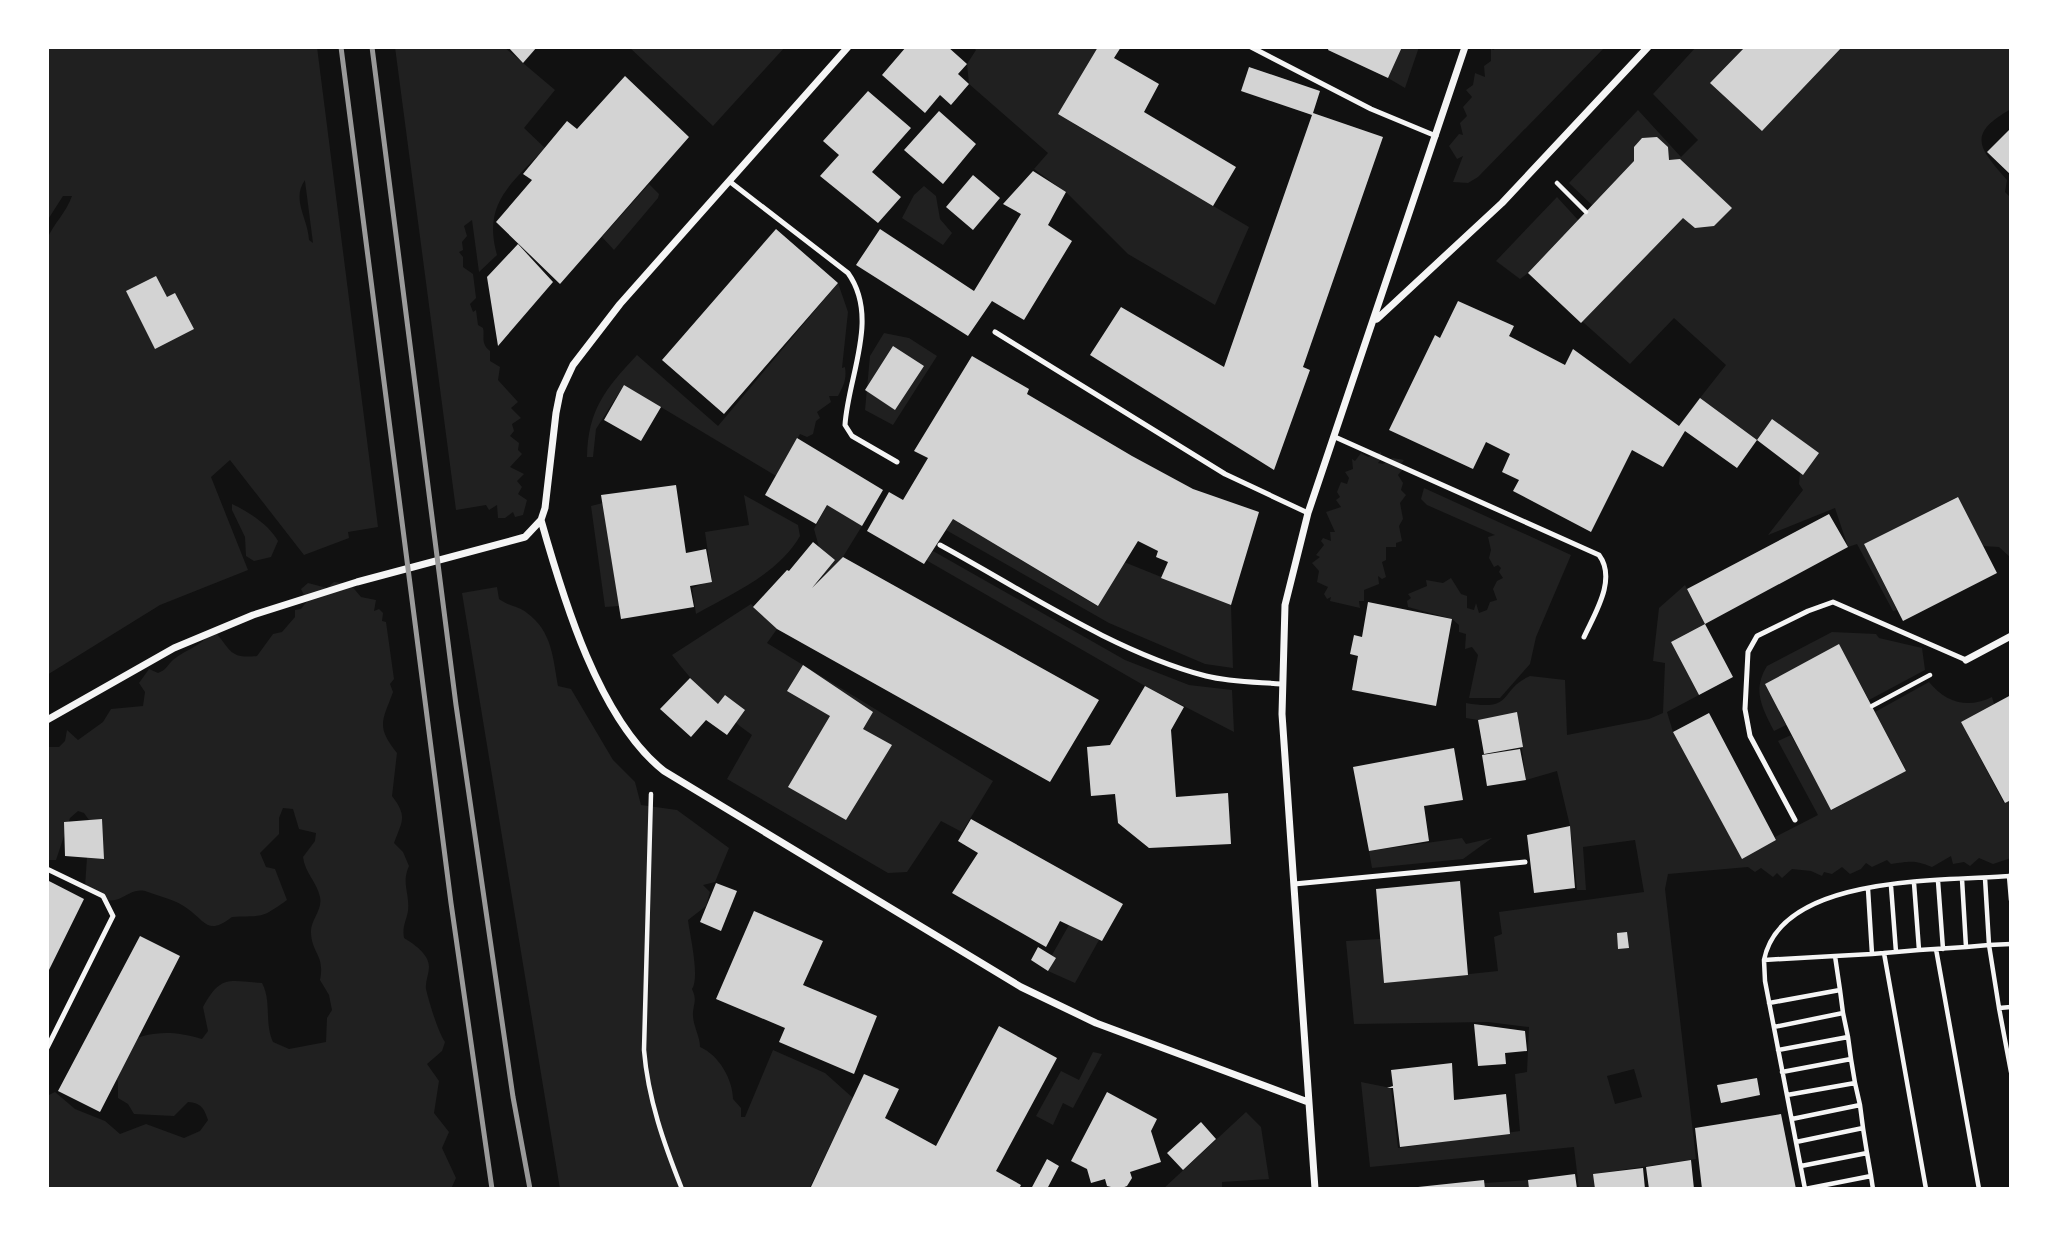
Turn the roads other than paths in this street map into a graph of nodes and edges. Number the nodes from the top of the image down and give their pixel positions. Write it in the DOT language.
graph roads {
  1 [pos="848,47"];
  2 [pos="1251,47"];
  3 [pos="1465,47"];
  4 [pos="1648,47"];
  5 [pos="1436,136"];
  6 [pos="729,181"];
  7 [pos="1376,319"];
  8 [pos="995,332"];
  9 [pos="1335,437"];
  10 [pos="897,462"];
  11 [pos="1308,513"];
  12 [pos="541,520"];
  13 [pos="940,545"];
  14 [pos="1584,636"];
  15 [pos="2011,636"];
  16 [pos="1966,660"];
  17 [pos="1281,684"];
  18 [pos="47,719"];
  19 [pos="1795,820"];
  20 [pos="1525,862"];
  21 [pos="47,869"];
  22 [pos="1294,884"];
  23 [pos="47,1048"];
  24 [pos="1308,1102"];
  25 [pos="1315,1189"];
  1 -- 6 [label="street"];
  2 -- 5 [label="lane"];
  3 -- 5 [label="street"];
  4 -- 7 [label="street"];
  5 -- 7 [label="street"];
  6 -- 10 [label="lane"];
  6 -- 12 [label="street"];
  7 -- 9 [label="street"];
  8 -- 11 [label="lane"];
  9 -- 11 [label="street"];
  9 -- 14 [label="lane"];
  11 -- 17 [label="street"];
  12 -- 18 [label="street"];
  12 -- 24 [label="street"];
  13 -- 17 [label="lane"];
  15 -- 16 [label="street"];
  16 -- 19 [label="lane"];
  17 -- 22 [label="street"];
  20 -- 22 [label="lane"];
  21 -- 23 [label="lane"];
  22 -- 24 [label="street"];
  24 -- 25 [label="street"];
}
